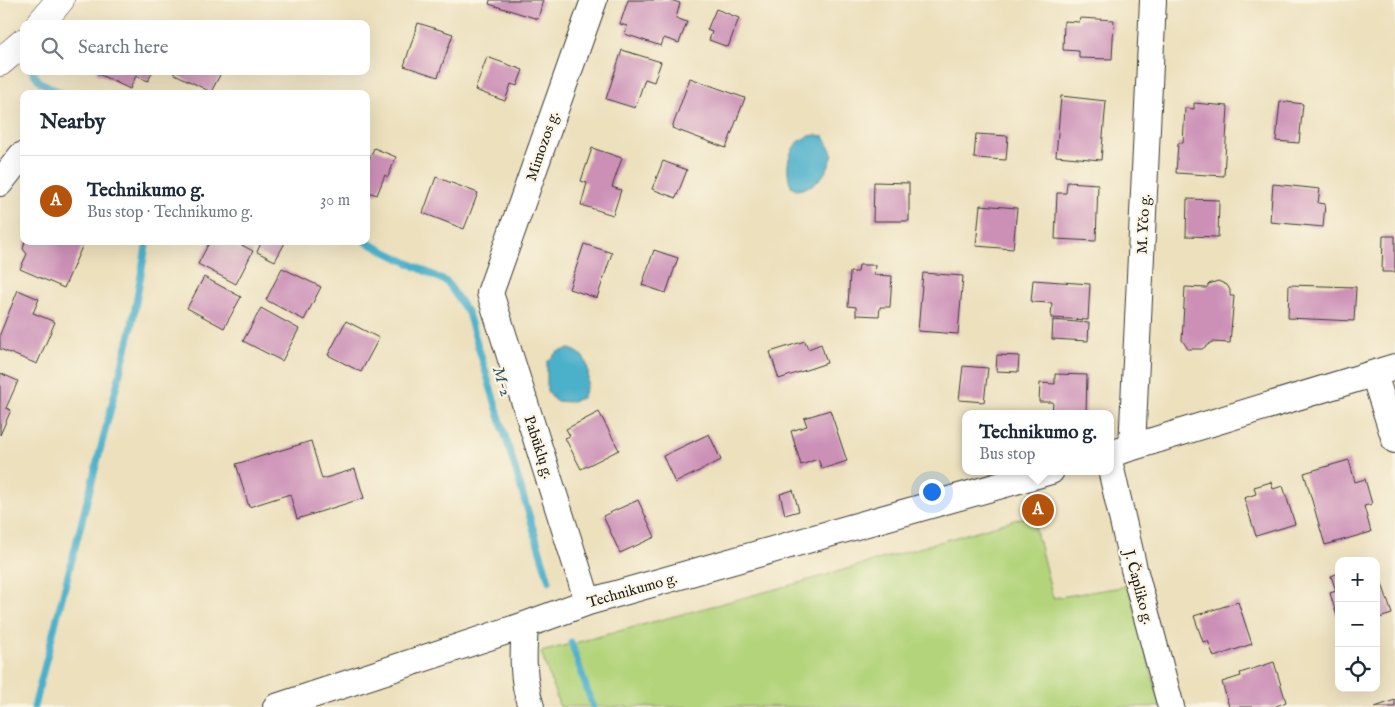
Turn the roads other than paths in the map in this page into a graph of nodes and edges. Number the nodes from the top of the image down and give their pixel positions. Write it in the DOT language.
graph roads {
  1 [pos="60,0"];
  2 [pos="594,0"];
  3 [pos="1153,0"];
  4 [pos="43,20"];
  5 [pos="20,45"];
  6 [pos="0,62"];
  7 [pos="20,157"];
  8 [pos="0,183"];
  9 [pos="490,293"];
  10 [pos="1384,370"];
  11 [pos="1395,440"];
  12 [pos="1122,451"];
  13 [pos="1037,475"];
  14 [pos="1112,475"];
  15 [pos="588,602"];
  16 [pos="525,625"];
  17 [pos="276,707"];
  18 [pos="531,707"];
  19 [pos="1172,707"];
  1 -- 4 [label="main road"];
  2 -- 9 [label="street, Mimozos g."];
  3 -- 12 [label="street, M. Yčo g."];
  5 -- 6 [label="main road"];
  7 -- 8 [label="street"];
  9 -- 15 [label="street, Pabūklų g."];
  10 -- 11 [label="street"];
  10 -- 12 [label="street"];
  13 -- 15 [label="street, Technikumo g."];
  14 -- 19 [label="street, J. Čapliko g."];
  15 -- 16 [label="street, Technikumo g."];
  16 -- 17 [label="street, Technikumo g."];
  16 -- 18 [label="street"];
}
